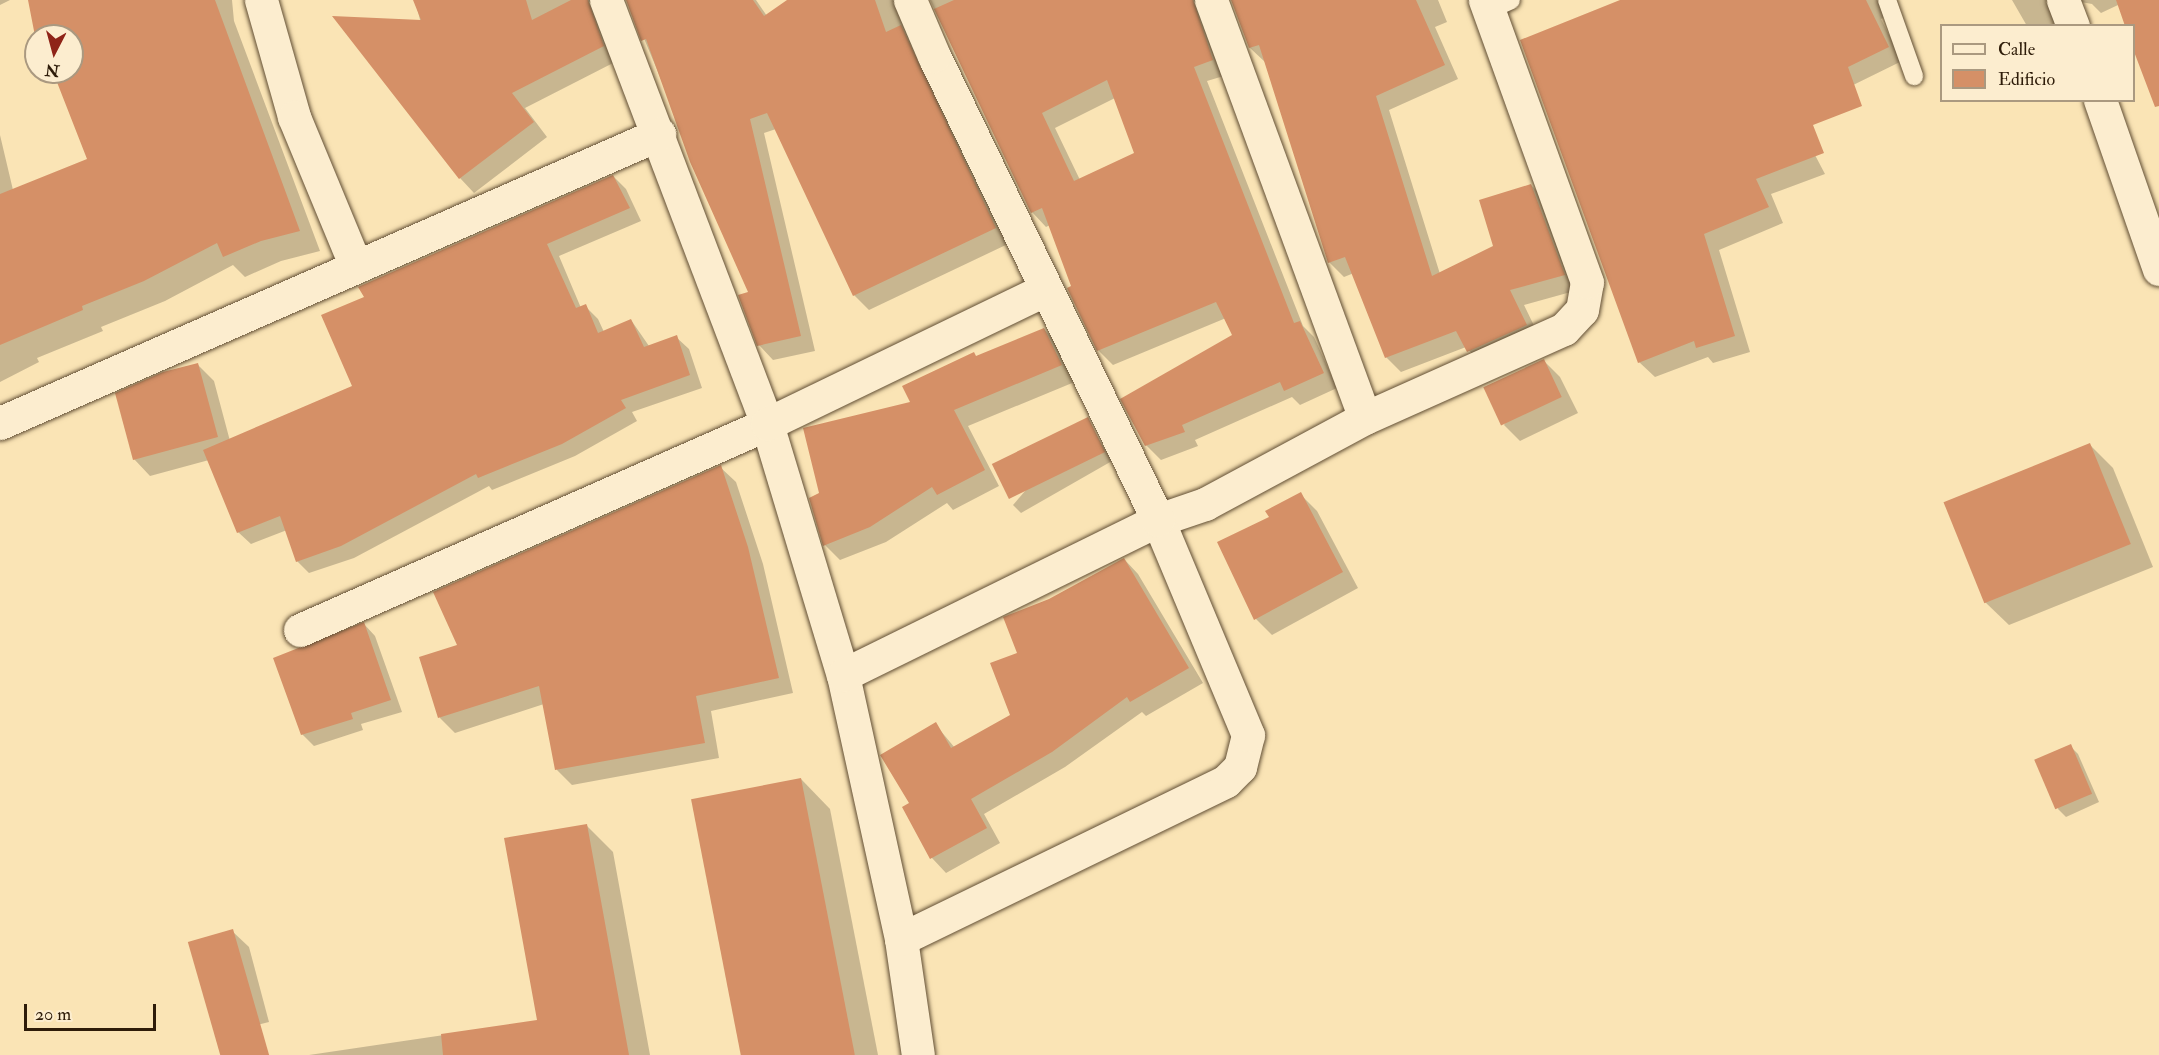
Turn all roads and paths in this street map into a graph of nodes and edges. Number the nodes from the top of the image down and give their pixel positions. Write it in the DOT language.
graph roads {
  1 [pos="261,0"];
  2 [pos="606,0"];
  3 [pos="910,0"];
  4 [pos="1211,0"];
  5 [pos="1887,0"];
  6 [pos="2062,0"];
  7 [pos="1495,3"];
  8 [pos="2072,24"];
  9 [pos="1914,76"];
  10 [pos="2101,102"];
  11 [pos="659,134"];
  12 [pos="2149,209"];
  13 [pos="356,267"];
  14 [pos="2159,269"];
  15 [pos="1046,289"];
  16 [pos="1365,418"];
  17 [pos="0,423"];
  18 [pos="768,424"];
  19 [pos="1158,520"];
  20 [pos="300,630"];
  21 [pos="843,675"];
  22 [pos="901,939"];
  23 [pos="918,1055"];
  1 -- 13 [label="street"];
  2 -- 11 [label="street"];
  3 -- 15 [label="street"];
  4 -- 16 [label="street"];
  5 -- 9 [label="lane"];
  6 -- 8 [label="street"];
  7 -- 16 [label="street"];
  10 -- 12 [label="street"];
  11 -- 13 [label="street"];
  11 -- 18 [label="street"];
  12 -- 14 [label="street"];
  13 -- 17 [label="street"];
  15 -- 18 [label="street"];
  15 -- 19 [label="street"];
  16 -- 19 [label="street"];
  18 -- 20 [label="street"];
  18 -- 21 [label="street"];
  19 -- 21 [label="street"];
  19 -- 22 [label="street"];
  21 -- 22 [label="street"];
  22 -- 23 [label="street"];
}
